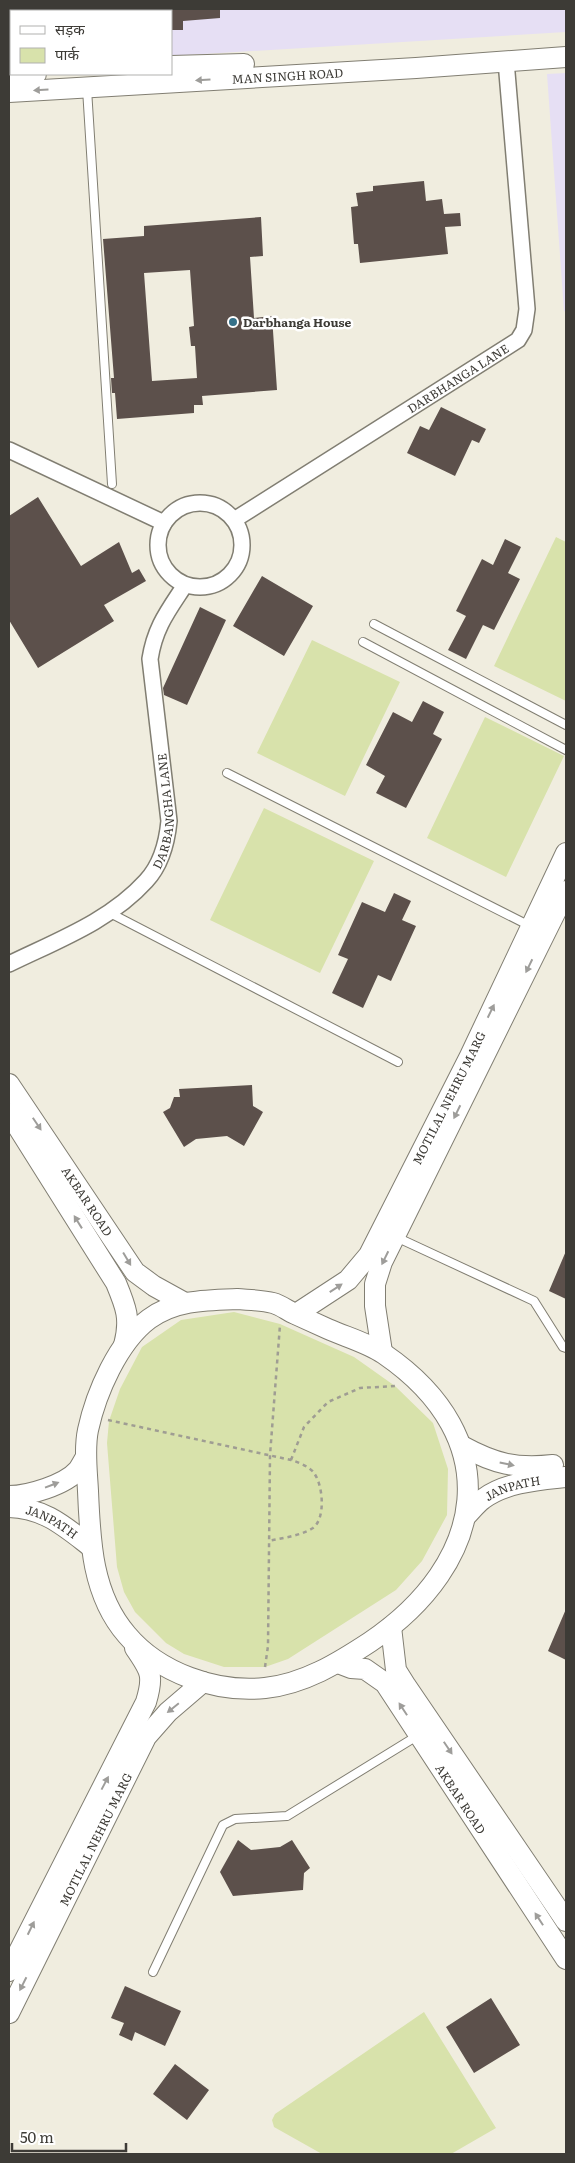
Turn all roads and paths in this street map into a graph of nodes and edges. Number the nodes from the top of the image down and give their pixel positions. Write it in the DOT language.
graph roads {
  1 [pos="566,45"];
  2 [pos="566,57"];
  3 [pos="506,61"];
  4 [pos="172,66"];
  5 [pos="137,79"];
  6 [pos="86,87"];
  7 [pos="9,92"];
  8 [pos="9,450"];
  9 [pos="112,484"];
  10 [pos="234,520"];
  11 [pos="164,523"];
  12 [pos="185,585"];
  13 [pos="374,624"];
  14 [pos="363,642"];
  15 [pos="566,725"];
  16 [pos="566,750"];
  17 [pos="227,773"];
  18 [pos="566,853"];
  19 [pos="564,902"];
  20 [pos="110,913"];
  21 [pos="539,930"];
  22 [pos="9,964"];
  23 [pos="398,1062"];
  24 [pos="9,1084"];
  25 [pos="9,1113"];
  26 [pos="396,1237"];
  27 [pos="183,1302"];
  28 [pos="288,1319"];
  29 [pos="124,1345"];
  30 [pos="566,1348"];
  31 [pos="382,1352"];
  32 [pos="395,1386"];
  33 [pos="93,1416"];
  34 [pos="462,1446"];
  35 [pos="270,1455"];
  36 [pos="86,1457"];
  37 [pos="291,1460"];
  38 [pos="566,1464"];
  39 [pos="566,1477"];
  40 [pos="9,1496"];
  41 [pos="9,1507"];
  42 [pos="466,1516"];
  43 [pos="268,1541"];
  44 [pos="90,1546"];
  45 [pos="391,1627"];
  46 [pos="127,1636"];
  47 [pos="338,1663"];
  48 [pos="265,1667"];
  49 [pos="203,1682"];
  50 [pos="419,1735"];
  51 [pos="566,1921"];
  52 [pos="566,1959"];
  53 [pos="9,1972"];
  54 [pos="153,1972"];
  55 [pos="9,2013"];
  1 -- 4 [label="main road, MAN SINGH ROAD"];
  2 -- 3 [label="main road, MAN SINGH ROAD"];
  3 -- 5 [label="main road, MAN SINGH ROAD, one-way"];
  3 -- 10 [label="street, DARBHANGA LANE"];
  5 -- 6 [label="main road, MAN SINGH ROAD"];
  6 -- 7 [label="main road, MAN SINGH ROAD, one-way"];
  6 -- 9 [label="lane"];
  8 -- 11 [label="street"];
  10 -- 11 [label="street"];
  10 -- 12 [label="street"];
  11 -- 12 [label="street"];
  12 -- 20 [label="street, DARBANGHA LANE"];
  13 -- 15 [label="lane"];
  14 -- 16 [label="lane"];
  17 -- 21 [label="lane"];
  18 -- 21 [label="main road, MOTILAL NEHRU MARG"];
  19 -- 21 [label="main road, MOTILAL NEHRU MARG"];
  20 -- 22 [label="street, DARBANGHA LANE"];
  20 -- 23 [label="lane"];
  21 -- 26 [label="main road, MOTILAL NEHRU MARG, one-way"];
  28 -- 21 [label="main road, MOTILAL NEHRU MARG, one-way"];
  24 -- 27 [label="main road, AKBAR ROAD, one-way"];
  29 -- 25 [label="main road, AKBAR ROAD, one-way"];
  26 -- 30 [label="lane"];
  26 -- 31 [label="main road, MOTILAL NEHRU MARG, one-way"];
  27 -- 28 [label="main road"];
  27 -- 29 [label="main road"];
  28 -- 31 [label="main road"];
  28 -- 35 [label="path"];
  29 -- 33 [label="main road"];
  31 -- 34 [label="main road"];
  32 -- 37 [label="path"];
  33 -- 35 [label="path"];
  33 -- 36 [label="main road"];
  34 -- 38 [label="main road, JANPATH, one-way"];
  34 -- 42 [label="main road"];
  35 -- 37 [label="path"];
  35 -- 43 [label="path"];
  40 -- 36 [label="main road, JANPATH, one-way"];
  36 -- 44 [label="main road"];
  37 -- 43 [label="path"];
  39 -- 42 [label="main road, JANPATH"];
  41 -- 44 [label="main road, JANPATH"];
  42 -- 45 [label="main road"];
  43 -- 48 [label="path"];
  44 -- 46 [label="main road"];
  45 -- 47 [label="main road"];
  45 -- 51 [label="main road, AKBAR ROAD, one-way"];
  46 -- 49 [label="main road"];
  53 -- 46 [label="main road, MOTILAL NEHRU MARG, one-way"];
  47 -- 49 [label="main road"];
  50 -- 47 [label="main road, AKBAR ROAD, one-way"];
  49 -- 55 [label="main road, MOTILAL NEHRU MARG, one-way"];
  52 -- 50 [label="main road, AKBAR ROAD, one-way"];
  50 -- 54 [label="lane"];
}
